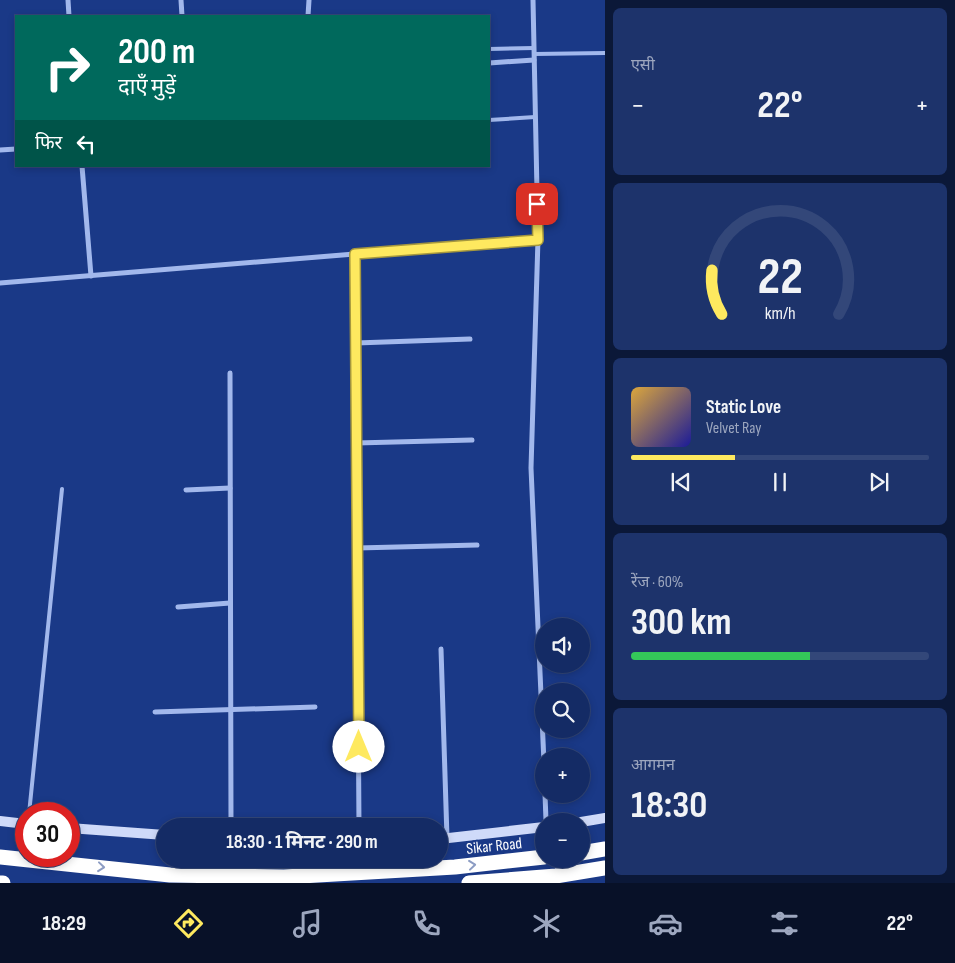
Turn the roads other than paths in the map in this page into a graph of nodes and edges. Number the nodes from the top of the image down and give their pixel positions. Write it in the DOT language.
graph roads {
  1 [pos="68,0"];
  2 [pos="181,0"];
  3 [pos="309,0"];
  4 [pos="533,0"];
  5 [pos="69,15"];
  6 [pos="182,15"];
  7 [pos="308,15"];
  8 [pos="490,48"];
  9 [pos="605,53"];
  10 [pos="534,54"];
  11 [pos="490,63"];
  12 [pos="536,117"];
  13 [pos="490,120"];
  14 [pos="15,149"];
  15 [pos="0,150"];
  16 [pos="82,167"];
  17 [pos="538,240"];
  18 [pos="355,254"];
  19 [pos="91,276"];
  20 [pos="0,283"];
  21 [pos="470,339"];
  22 [pos="356,343"];
  23 [pos="230,373"];
  24 [pos="472,440"];
  25 [pos="356,443"];
  26 [pos="230,488"];
  27 [pos="62,489"];
  28 [pos="186,490"];
  29 [pos="477,545"];
  30 [pos="357,548"];
  31 [pos="230,603"];
  32 [pos="178,607"];
  33 [pos="441,649"];
  34 [pos="315,707"];
  35 [pos="230,710"];
  36 [pos="155,712"];
  37 [pos="543,748"];
  38 [pos="30,802"];
  39 [pos="230,818"];
  40 [pos="359,818"];
  41 [pos="444,818"];
  42 [pos="605,818"];
  43 [pos="590,820"];
  44 [pos="0,821"];
  45 [pos="15,823"];
  46 [pos="80,829"];
  47 [pos="535,829"];
  48 [pos="156,834"];
  49 [pos="448,838"];
  50 [pos="605,849"];
  51 [pos="590,852"];
  52 [pos="0,857"];
  53 [pos="535,858"];
  54 [pos="605,868"];
  55 [pos="469,883"];
  1 -- 5 [label="street"];
  2 -- 6 [label="street"];
  3 -- 7 [label="street"];
  4 -- 10 [label="street"];
  8 -- 10 [label="lane"];
  9 -- 10 [label="lane"];
  10 -- 11 [label="street"];
  10 -- 12 [label="street"];
  12 -- 13 [label="lane"];
  12 -- 17 [label="street"];
  14 -- 15 [label="street"];
  16 -- 19 [label="street"];
  17 -- 18 [label="street"];
  17 -- 37 [label="street"];
  18 -- 19 [label="street"];
  18 -- 22 [label="street"];
  19 -- 20 [label="street"];
  21 -- 22 [label="street"];
  22 -- 25 [label="street"];
  23 -- 26 [label="street"];
  24 -- 25 [label="street"];
  25 -- 30 [label="street"];
  26 -- 28 [label="street"];
  26 -- 31 [label="street"];
  27 -- 38 [label="lane"];
  29 -- 30 [label="street"];
  30 -- 40 [label="street"];
  31 -- 32 [label="street"];
  31 -- 35 [label="street"];
  33 -- 41 [label="street"];
  34 -- 35 [label="street"];
  35 -- 36 [label="street"];
  35 -- 39 [label="street"];
  42 -- 43 [label="main road"];
  44 -- 45 [label="main road"];
  46 -- 48 [label="main road"];
  47 -- 49 [label="main road"];
  50 -- 51 [label="highway"];
  52 -- 53 [label="highway, Sikar Road, one-way"];
  54 -- 55 [label="highway"];
}
